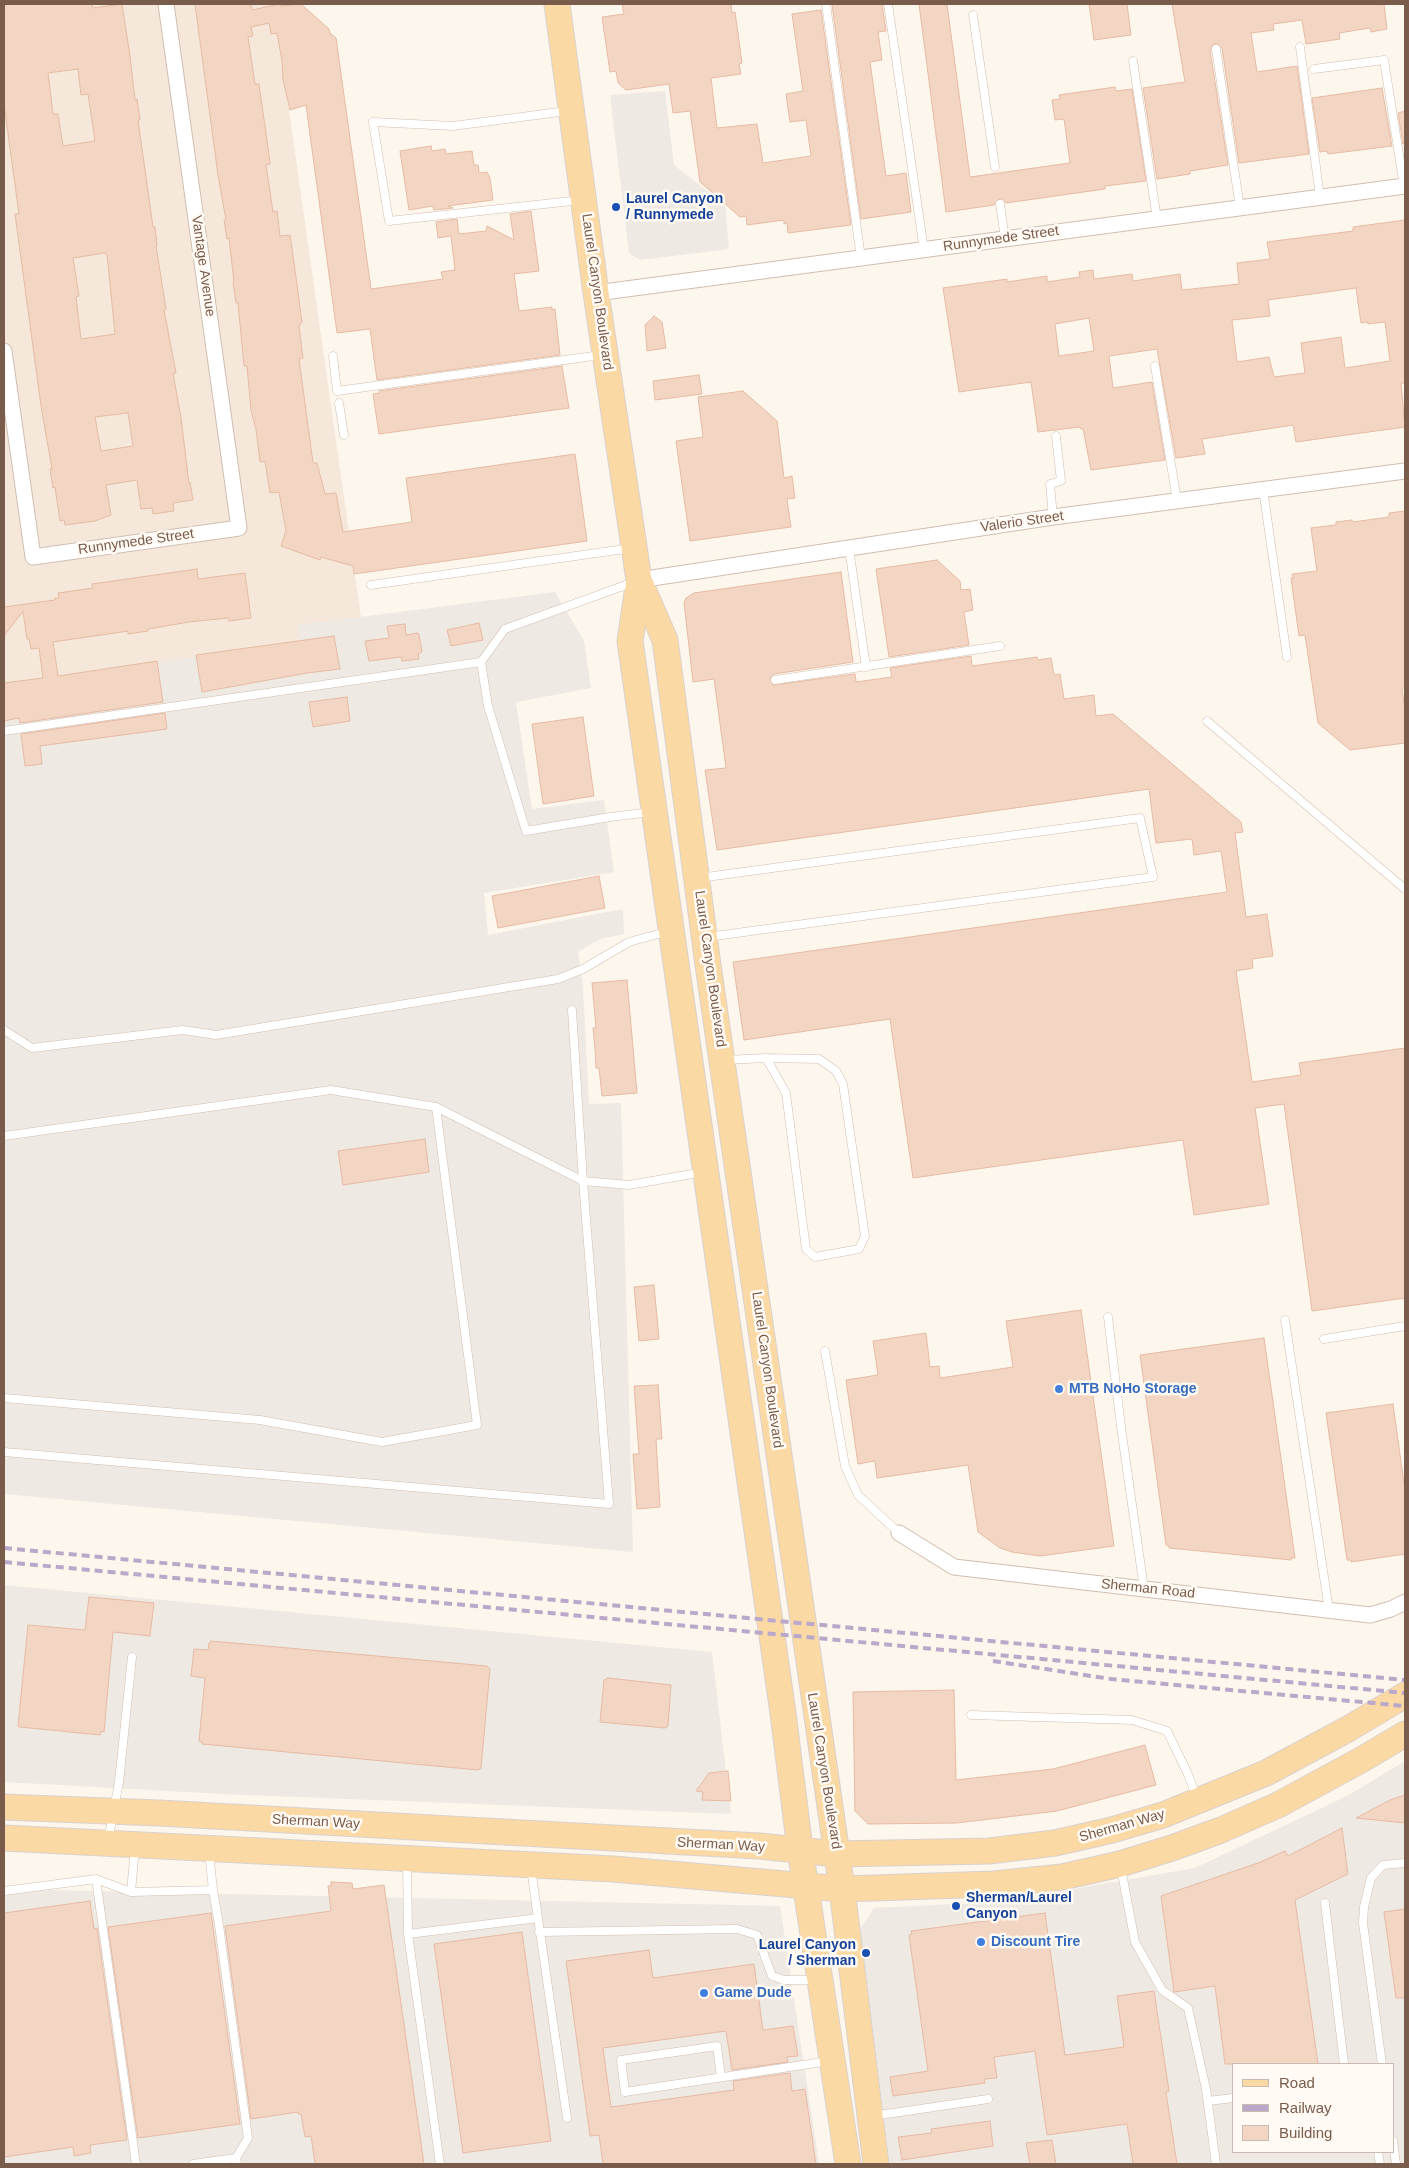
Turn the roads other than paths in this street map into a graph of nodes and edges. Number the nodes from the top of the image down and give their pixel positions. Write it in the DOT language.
graph roads {
  1 [pos="166,4"];
  2 [pos="557,4"];
  3 [pos="826,4"];
  4 [pos="888,4"];
  5 [pos="973,15"];
  6 [pos="1300,47"];
  7 [pos="1216,49"];
  8 [pos="1133,61"];
  9 [pos="1314,69"];
  10 [pos="572,111"];
  11 [pos="995,167"];
  12 [pos="1404,186"];
  13 [pos="1320,197"];
  14 [pos="584,199"];
  15 [pos="1000,204"];
  16 [pos="1240,208"];
  17 [pos="1157,219"];
  18 [pos="1005,239"];
  19 [pos="924,250"];
  20 [pos="861,258"];
  21 [pos="596,293"];
  22 [pos="4,351"];
  23 [pos="606,354"];
  24 [pos="333,356"];
  25 [pos="1155,366"];
  26 [pos="339,403"];
  27 [pos="344,435"];
  28 [pos="1056,436"];
  29 [pos="1405,470"];
  30 [pos="1264,489"];
  31 [pos="1177,501"];
  32 [pos="1053,517"];
  33 [pos="240,528"];
  34 [pos="634,547"];
  35 [pos="849,548"];
  36 [pos="639,580"];
  37 [pos="371,585"];
  38 [pos="1000,646"];
  39 [pos="1287,657"];
  40 [pos="481,662"];
  41 [pos="866,667"];
  42 [pos="774,680"];
  43 [pos="1207,721"];
  44 [pos="4,731"];
  45 [pos="654,811"];
  46 [pos="697,878"];
  47 [pos="1405,889"];
  48 [pos="671,930"];
  49 [pos="705,938"];
  50 [pos="572,1010"];
  51 [pos="4,1030"];
  52 [pos="766,1058"];
  53 [pos="723,1060"];
  54 [pos="690,1066"];
  55 [pos="436,1107"];
  56 [pos="4,1136"];
  57 [pos="706,1172"];
  58 [pos="582,1181"];
  59 [pos="1108,1318"];
  60 [pos="1285,1320"];
  61 [pos="1405,1326"];
  62 [pos="1324,1339"];
  63 [pos="825,1351"];
  64 [pos="4,1398"];
  65 [pos="4,1452"];
  66 [pos="898,1533"];
  67 [pos="1144,1589"];
  68 [pos="1405,1602"];
  69 [pos="1329,1610"];
  70 [pos="132,1657"];
  71 [pos="1405,1695"];
  72 [pos="971,1714"];
  73 [pos="1405,1734"];
  74 [pos="1199,1802"];
  75 [pos="4,1807"];
  76 [pos="113,1811"];
  77 [pos="410,1828"];
  78 [pos="4,1838"];
  79 [pos="108,1843"];
  80 [pos="135,1845"];
  81 [pos="800,1849"];
  82 [pos="209,1850"];
  83 [pos="837,1854"];
  84 [pos="406,1860"];
  85 [pos="1405,1863"];
  86 [pos="1120,1864"];
  87 [pos="531,1865"];
  88 [pos="96,1879"];
  89 [pos="806,1886"];
  90 [pos="842,1889"];
  91 [pos="212,1890"];
  92 [pos="4,1891"];
  93 [pos="131,1892"];
  94 [pos="1324,1903"];
  95 [pos="538,1918"];
  96 [pos="539,1932"];
  97 [pos="408,1934"];
  98 [pos="819,1980"];
  99 [pos="831,2061"];
  100 [pos="1344,2063"];
  101 [pos="1382,2063"];
  102 [pos="722,2077"];
  103 [pos="1232,2098"];
  104 [pos="988,2099"];
  105 [pos="1208,2101"];
  106 [pos="871,2116"];
  107 [pos="567,2118"];
  108 [pos="1394,2149"];
  109 [pos="236,2161"];
  110 [pos="136,2164"];
  111 [pos="193,2164"];
  112 [pos="440,2164"];
  113 [pos="848,2164"];
  114 [pos="876,2164"];
  115 [pos="1216,2164"];
  116 [pos="1396,2164"];
  1 -- 33 [label="street, Vantage Avenue"];
  2 -- 10 [label="main road, Laurel Canyon Boulevard"];
  3 -- 20 [label="lane"];
  4 -- 19 [label="lane"];
  5 -- 11 [label="lane"];
  6 -- 13 [label="lane"];
  7 -- 16 [label="lane"];
  8 -- 17 [label="lane"];
  9 -- 12 [label="lane"];
  10 -- 14 [label="main road, Laurel Canyon Boulevard"];
  10 -- 14 [label="lane"];
  12 -- 13 [label="street, Runnymede Street"];
  13 -- 16 [label="street, Runnymede Street"];
  14 -- 21 [label="main road, Laurel Canyon Boulevard"];
  15 -- 18 [label="lane"];
  16 -- 17 [label="street, Runnymede Street"];
  17 -- 18 [label="street, Runnymede Street"];
  18 -- 19 [label="street, Runnymede Street"];
  19 -- 20 [label="street, Runnymede Street"];
  20 -- 21 [label="street, Runnymede Street"];
  21 -- 23 [label="main road, Laurel Canyon Boulevard"];
  22 -- 33 [label="street, Runnymede Street"];
  23 -- 24 [label="lane"];
  23 -- 34 [label="main road, Laurel Canyon Boulevard"];
  25 -- 31 [label="lane"];
  26 -- 27 [label="lane"];
  28 -- 32 [label="lane"];
  29 -- 30 [label="street, Valerio Street"];
  30 -- 31 [label="street, Valerio Street"];
  30 -- 39 [label="lane"];
  31 -- 32 [label="street, Valerio Street"];
  32 -- 35 [label="street, Valerio Street"];
  34 -- 36 [label="main road, Laurel Canyon Boulevard"];
  34 -- 37 [label="lane"];
  35 -- 36 [label="street, Valerio Street"];
  35 -- 41 [label="lane"];
  36 -- 40 [label="lane"];
  36 -- 45 [label="main road, Laurel Canyon Boulevard"];
  36 -- 46 [label="main road, Laurel Canyon Boulevard"];
  38 -- 41 [label="lane"];
  40 -- 44 [label="lane"];
  40 -- 45 [label="lane"];
  41 -- 42 [label="lane"];
  43 -- 47 [label="lane"];
  45 -- 48 [label="main road, Laurel Canyon Boulevard"];
  46 -- 49 [label="main road, Laurel Canyon Boulevard"];
  46 -- 49 [label="lane"];
  48 -- 51 [label="lane"];
  48 -- 54 [label="main road, Laurel Canyon Boulevard"];
  49 -- 53 [label="main road, Laurel Canyon Boulevard"];
  50 -- 58 [label="lane"];
  52 -- 52 [label="lane"];
  52 -- 53 [label="lane"];
  53 -- 54 [label="main road"];
  53 -- 83 [label="main road, Laurel Canyon Boulevard"];
  54 -- 57 [label="main road, Laurel Canyon Boulevard"];
  55 -- 56 [label="lane"];
  55 -- 58 [label="lane"];
  55 -- 64 [label="lane"];
  57 -- 58 [label="lane"];
  57 -- 81 [label="main road, Laurel Canyon Boulevard"];
  58 -- 65 [label="lane"];
  59 -- 67 [label="lane"];
  60 -- 69 [label="lane"];
  61 -- 62 [label="lane"];
  63 -- 66 [label="lane"];
  66 -- 67 [label="street, Sherman Road"];
  67 -- 69 [label="street, Sherman Road"];
  68 -- 69 [label="street, Sherman Road"];
  70 -- 76 [label="lane"];
  71 -- 74 [label="main road, Sherman Way"];
  72 -- 74 [label="lane"];
  73 -- 86 [label="main road"];
  74 -- 83 [label="main road, Sherman Way"];
  75 -- 76 [label="main road, Sherman Way"];
  76 -- 77 [label="main road, Sherman Way"];
  76 -- 79 [label="lane"];
  77 -- 81 [label="main road, Sherman Way"];
  77 -- 84 [label="main road"];
  78 -- 79 [label="main road"];
  79 -- 80 [label="main road"];
  80 -- 82 [label="main road"];
  80 -- 93 [label="lane"];
  81 -- 83 [label="main road, Sherman Way"];
  81 -- 89 [label="main road, Laurel Canyon Boulevard"];
  82 -- 84 [label="main road"];
  82 -- 91 [label="lane"];
  83 -- 90 [label="main road, Laurel Canyon Boulevard"];
  84 -- 87 [label="main road"];
  84 -- 97 [label="lane"];
  85 -- 101 [label="lane"];
  86 -- 90 [label="main road"];
  86 -- 105 [label="lane"];
  87 -- 89 [label="main road"];
  87 -- 95 [label="lane"];
  88 -- 92 [label="lane"];
  88 -- 93 [label="lane"];
  88 -- 110 [label="lane"];
  89 -- 90 [label="main road"];
  89 -- 98 [label="main road, Laurel Canyon Boulevard"];
  90 -- 106 [label="main road, Laurel Canyon Boulevard"];
  91 -- 93 [label="lane"];
  91 -- 109 [label="lane"];
  94 -- 100 [label="lane"];
  95 -- 96 [label="lane"];
  95 -- 97 [label="lane"];
  96 -- 98 [label="lane"];
  96 -- 107 [label="lane"];
  97 -- 112 [label="lane"];
  98 -- 99 [label="main road, Laurel Canyon Boulevard"];
  99 -- 102 [label="lane"];
  99 -- 113 [label="main road, Laurel Canyon Boulevard"];
  102 -- 102 [label="lane"];
  103 -- 105 [label="lane"];
  104 -- 106 [label="lane"];
  105 -- 115 [label="lane"];
  106 -- 114 [label="main road, Laurel Canyon Boulevard"];
  108 -- 116 [label="lane"];
  109 -- 111 [label="lane"];
}
